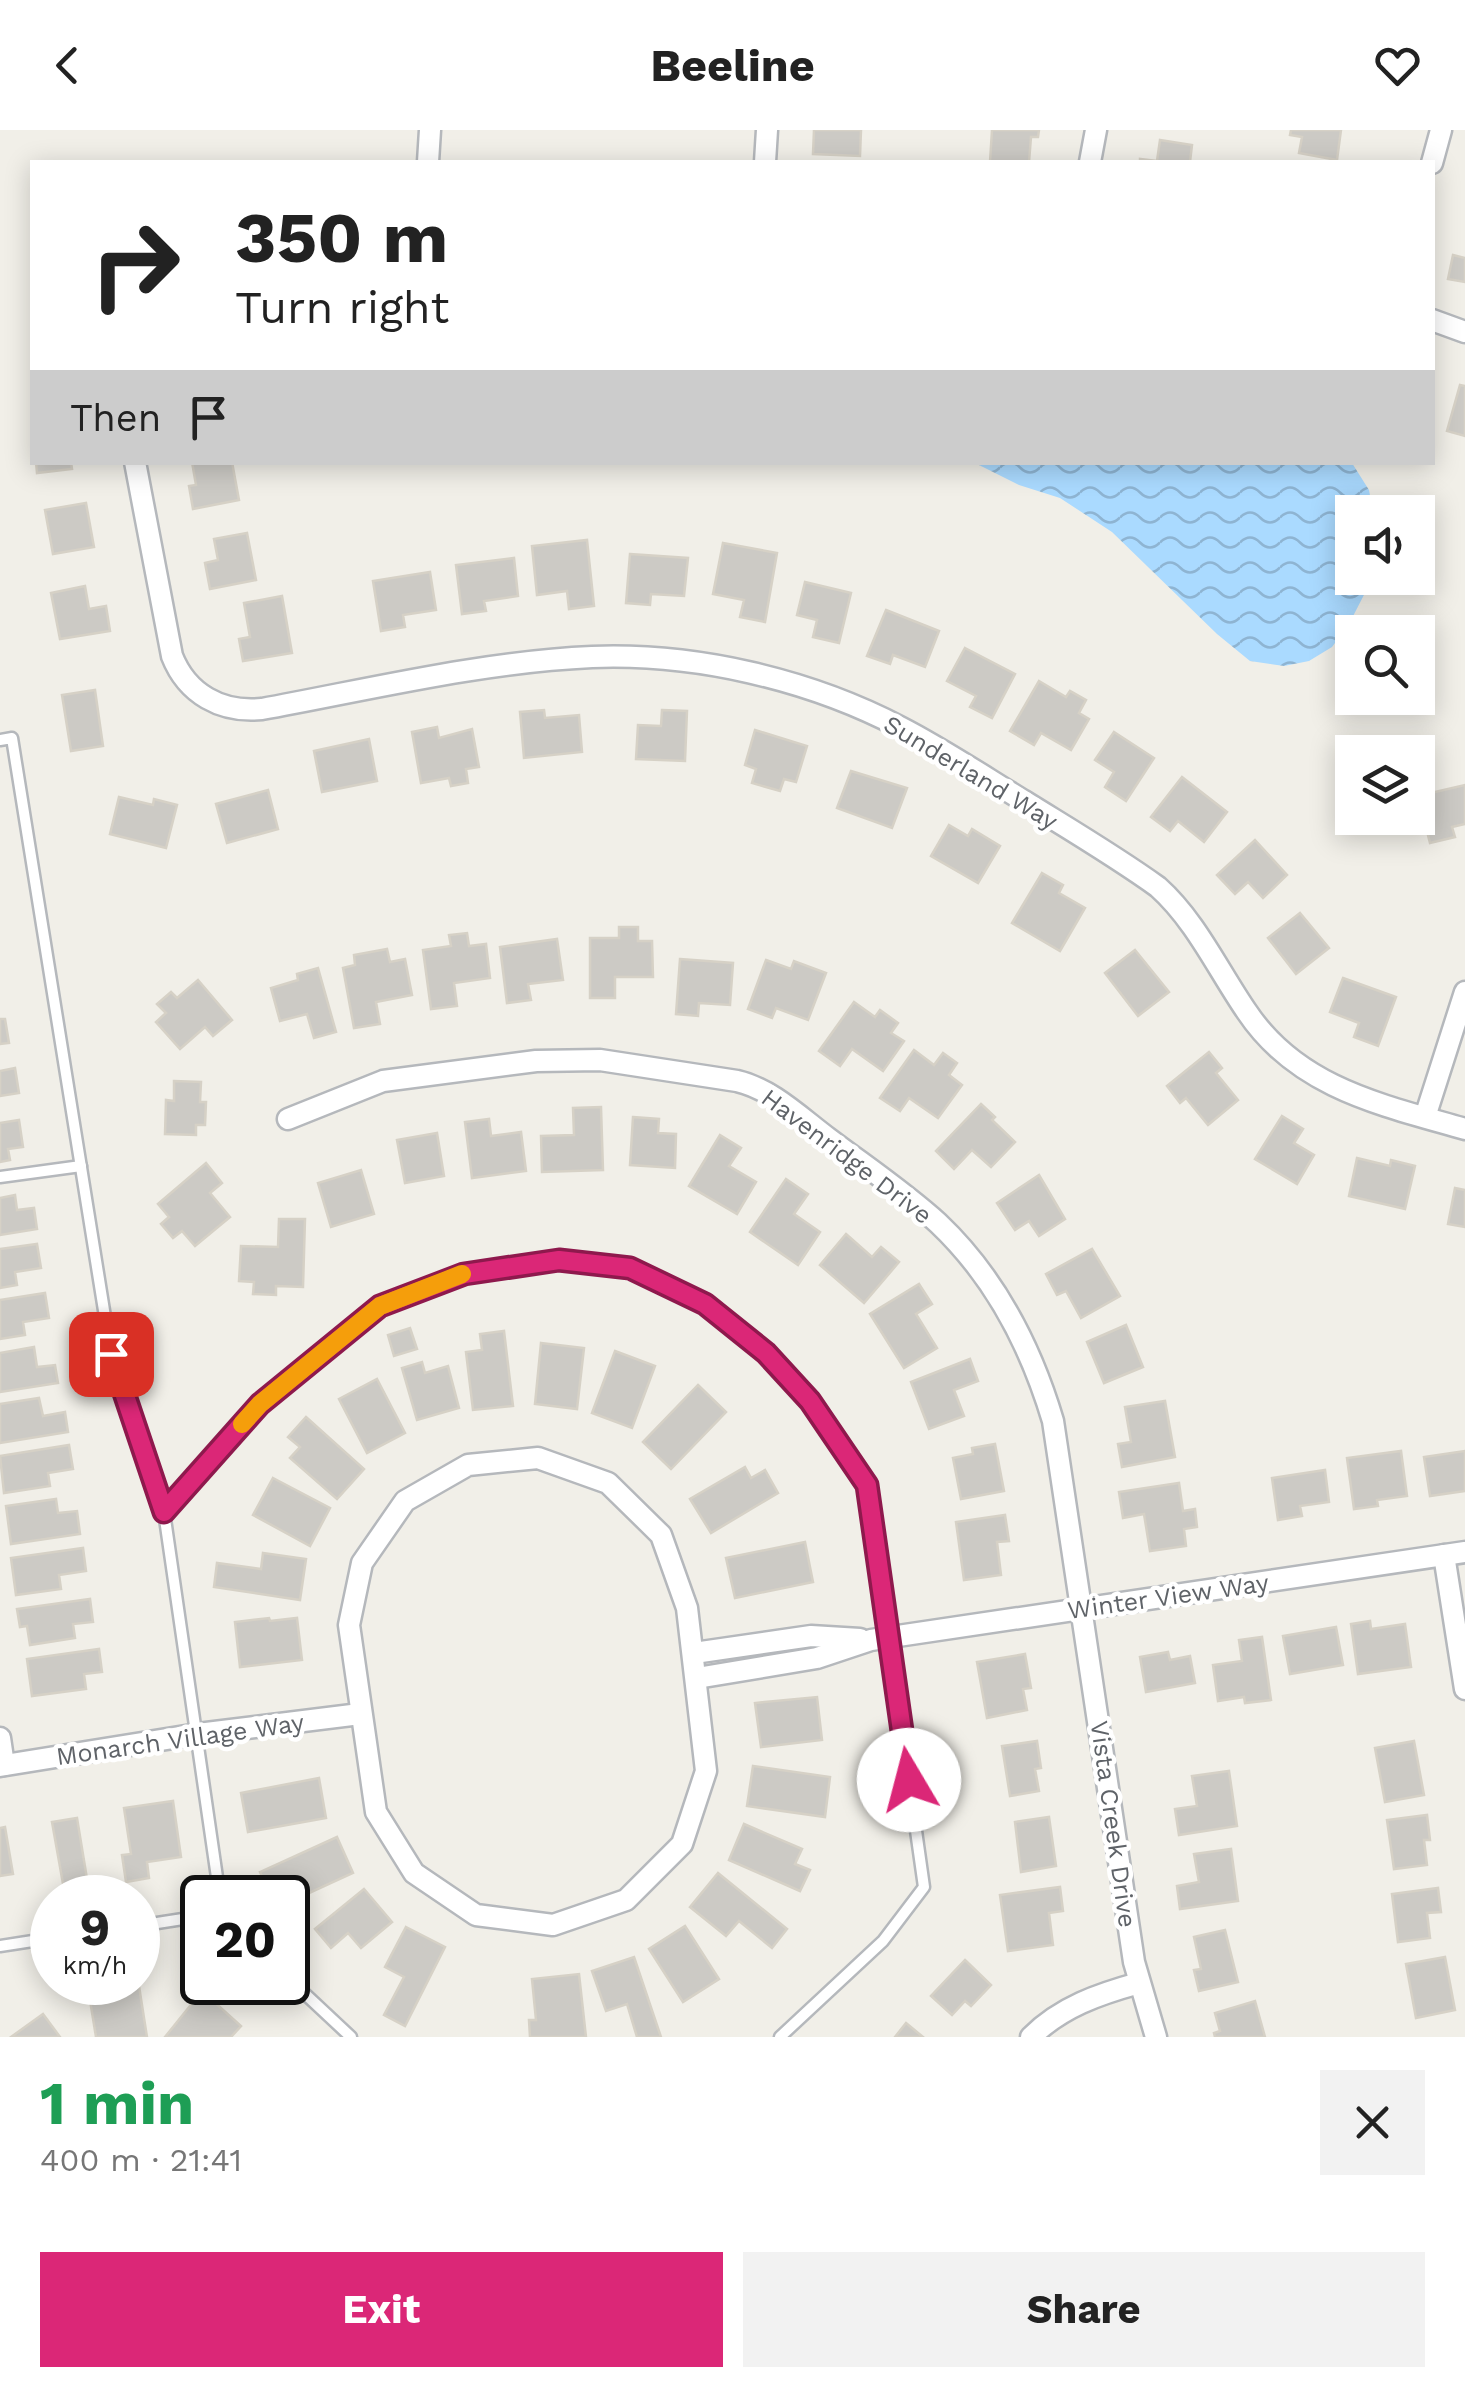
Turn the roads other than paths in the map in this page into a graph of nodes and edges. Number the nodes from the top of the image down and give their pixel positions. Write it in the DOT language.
graph roads {
  1 [pos="430,130"];
  2 [pos="767,130"];
  3 [pos="1096,130"];
  4 [pos="1441,130"];
  5 [pos="428,160"];
  6 [pos="764,160"];
  7 [pos="1090,160"];
  8 [pos="1433,160"];
  9 [pos="1435,321"];
  10 [pos="1465,332"];
  11 [pos="136,465"];
  12 [pos="0,740"];
  13 [pos="1465,992"];
  14 [pos="1425,1117"];
  15 [pos="288,1119"];
  16 [pos="1465,1129"];
  17 [pos="81,1166"];
  18 [pos="0,1177"];
  19 [pos="164,1512"];
  20 [pos="1454,1553"];
  21 [pos="1082,1608"];
  22 [pos="880,1638"];
  23 [pos="694,1653"];
  24 [pos="697,1678"];
  25 [pos="1465,1689"];
  26 [pos="360,1714"];
  27 [pos="198,1734"];
  28 [pos="0,1738"];
  29 [pos="2,1766"];
  30 [pos="217,1875"];
  31 [pos="30,1941"];
  32 [pos="0,1946"];
  33 [pos="1139,1983"];
  34 [pos="310,1999"];
  35 [pos="351,2037"];
  36 [pos="780,2037"];
  37 [pos="1031,2037"];
  38 [pos="1156,2037"];
  1 -- 5 [label="street"];
  2 -- 6 [label="street"];
  3 -- 7 [label="street"];
  4 -- 8 [label="street"];
  9 -- 10 [label="street"];
  11 -- 14 [label="street, Sunderland Way"];
  12 -- 17 [label="lane"];
  13 -- 14 [label="street"];
  14 -- 16 [label="street, Sunderland Way"];
  15 -- 21 [label="street, Havenridge Drive"];
  17 -- 18 [label="lane"];
  17 -- 19 [label="lane"];
  19 -- 22 [label="lane"];
  19 -- 27 [label="lane"];
  20 -- 21 [label="street, Winter View Way"];
  20 -- 25 [label="street"];
  21 -- 22 [label="street, Winter View Way"];
  21 -- 33 [label="street, Vista Creek Drive"];
  22 -- 23 [label="street, Winter View Way"];
  22 -- 24 [label="street, Winter View Way"];
  22 -- 36 [label="lane"];
  23 -- 24 [label="street"];
  23 -- 26 [label="street"];
  24 -- 26 [label="street"];
  26 -- 27 [label="street, Monarch Village Way"];
  27 -- 29 [label="street, Monarch Village Way"];
  27 -- 30 [label="lane"];
  28 -- 29 [label="street"];
  31 -- 32 [label="lane"];
  33 -- 37 [label="street"];
  33 -- 38 [label="street, Vista Creek Drive"];
  34 -- 35 [label="lane"];
}
